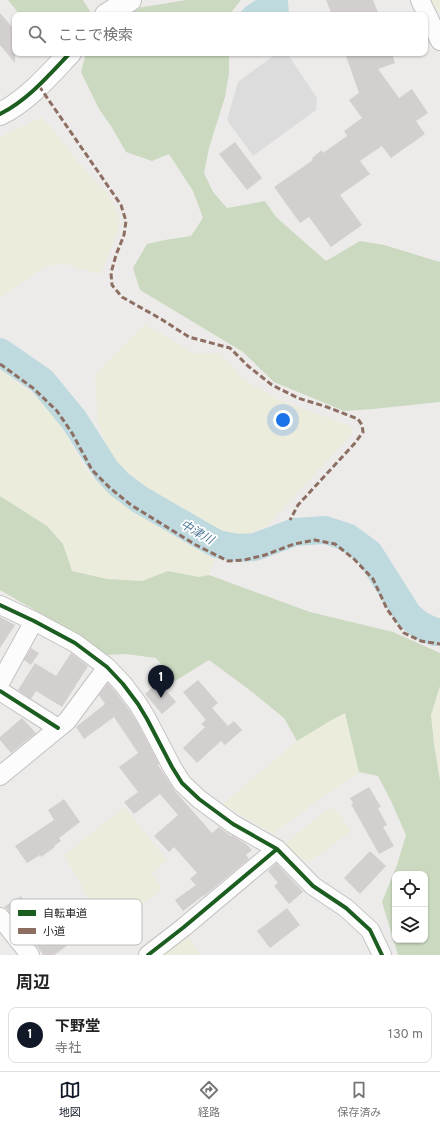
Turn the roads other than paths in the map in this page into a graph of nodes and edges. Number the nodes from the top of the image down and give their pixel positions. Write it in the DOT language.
graph roads {
  1 [pos="130,0"];
  2 [pos="420,0"];
  3 [pos="111,12"];
  4 [pos="426,12"];
  5 [pos="428,16"];
  6 [pos="440,41"];
  7 [pos="67,56"];
  8 [pos="0,114"];
  9 [pos="0,605"];
  10 [pos="34,620"];
  11 [pos="107,667"];
  12 [pos="0,683"];
  13 [pos="0,691"];
  14 [pos="58,728"];
  15 [pos="0,776"];
  16 [pos="277,849"];
  17 [pos="0,917"];
  18 [pos="10,930"];
  19 [pos="22,945"];
  20 [pos="30,955"];
  21 [pos="148,955"];
  22 [pos="382,955"];
  1 -- 3 [label="street"];
  2 -- 4 [label="street"];
  5 -- 6 [label="street"];
  7 -- 8 [label="street"];
  9 -- 10 [label="street"];
  10 -- 11 [label="street"];
  10 -- 12 [label="street"];
  11 -- 14 [label="street"];
  11 -- 16 [label="street"];
  13 -- 14 [label="street"];
  14 -- 15 [label="street"];
  16 -- 21 [label="street"];
  16 -- 22 [label="street"];
  17 -- 18 [label="street"];
  19 -- 20 [label="street"];
}
